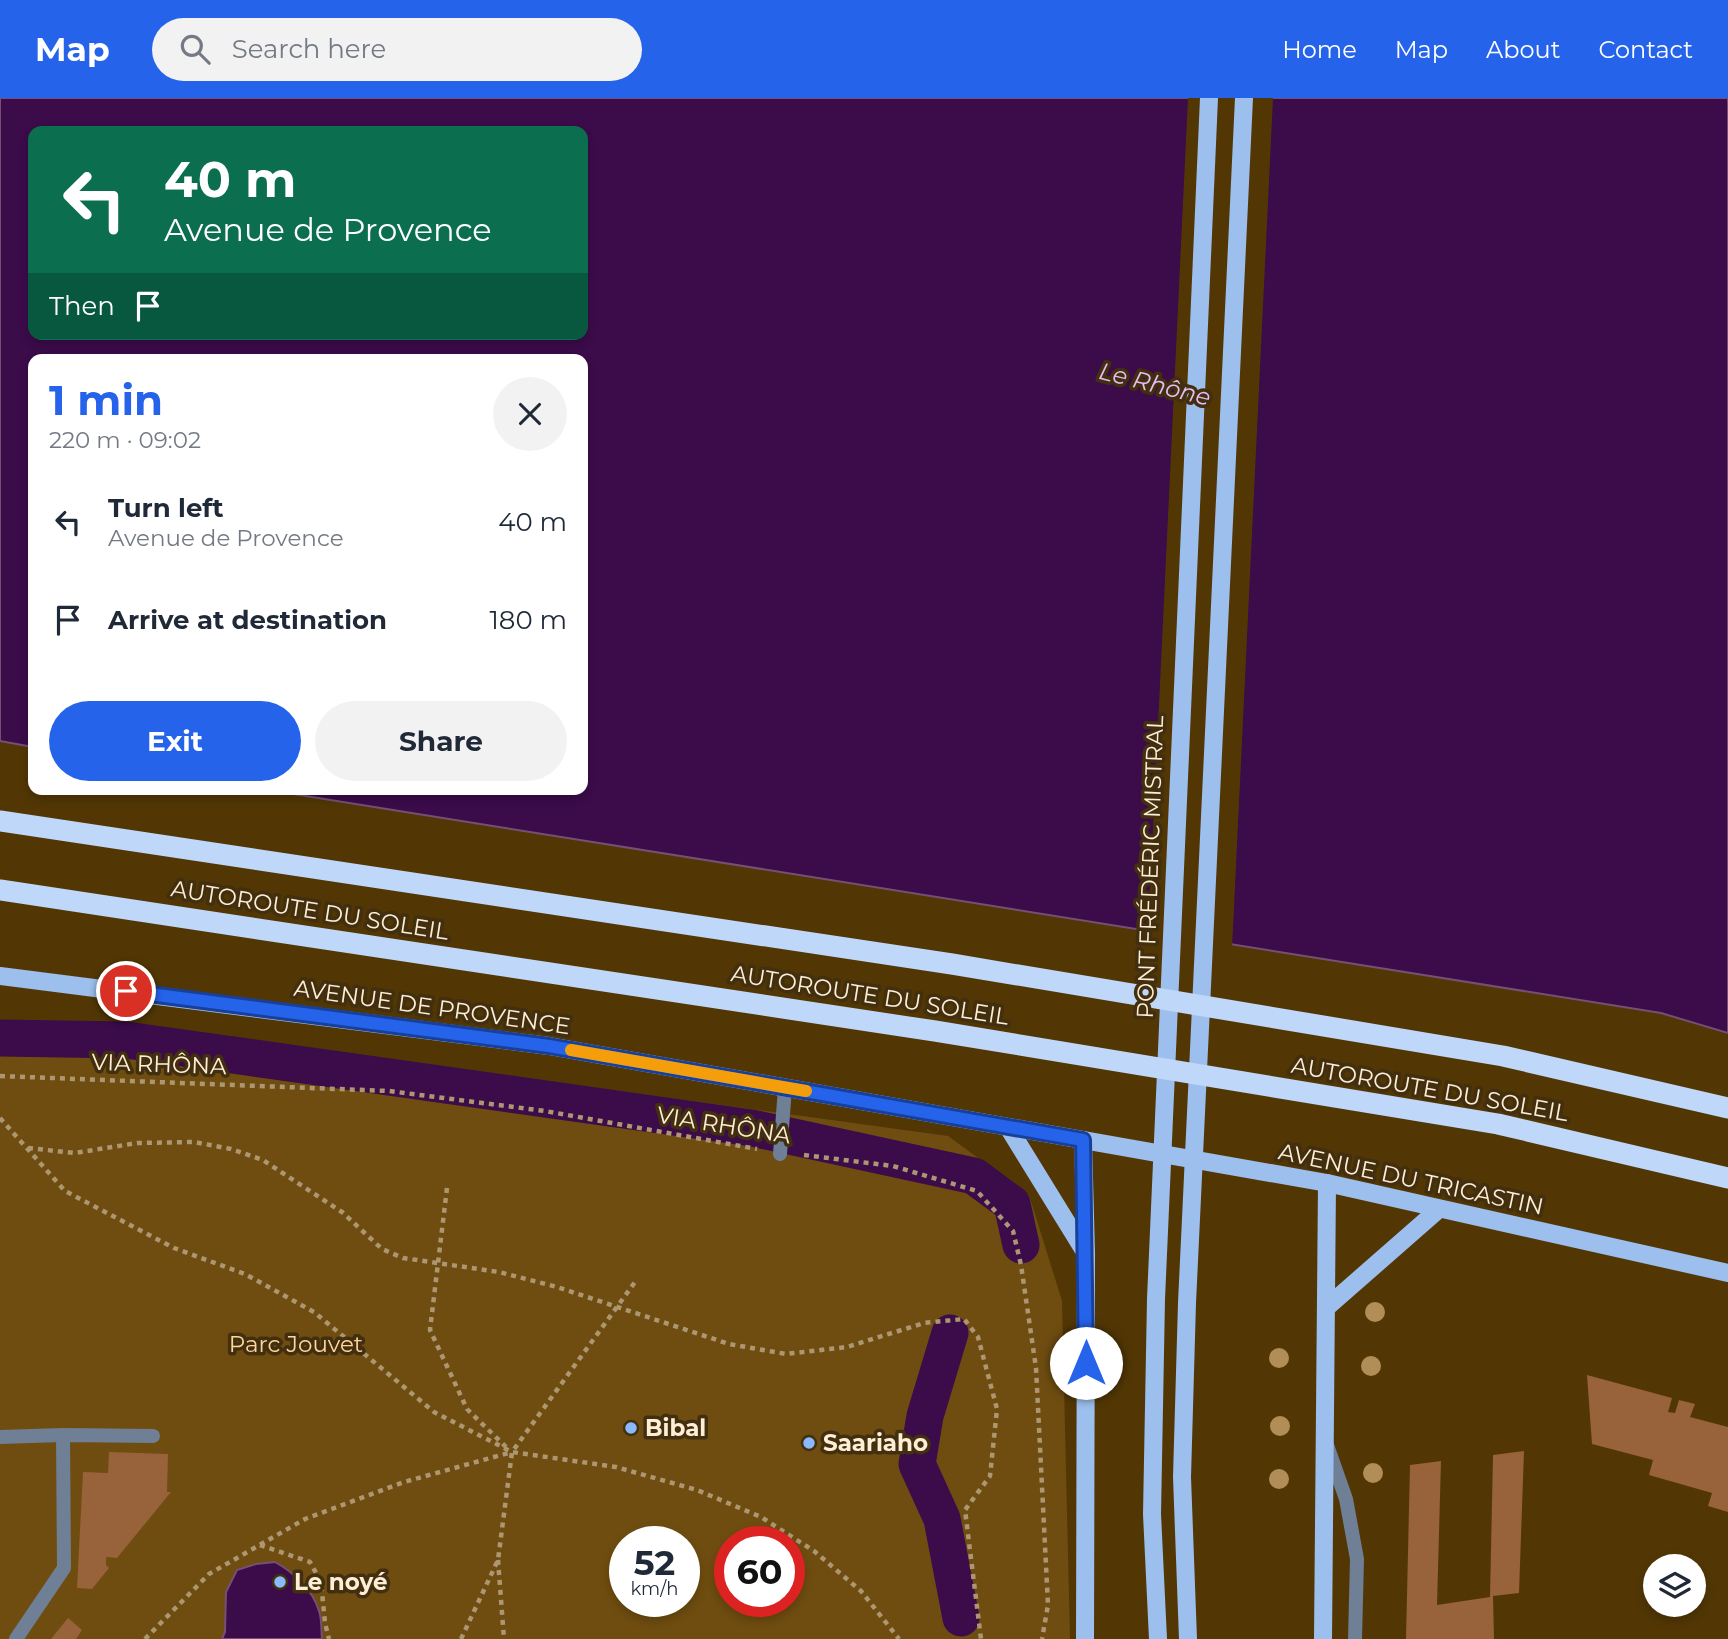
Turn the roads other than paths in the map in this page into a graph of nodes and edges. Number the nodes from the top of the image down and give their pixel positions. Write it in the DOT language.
graph roads {
  1 [pos="1209,98"];
  2 [pos="1244,98"];
  3 [pos="0,821"];
  4 [pos="0,890"];
  5 [pos="0,979"];
  6 [pos="785,1088"];
  7 [pos="1728,1108"];
  8 [pos="1008,1127"];
  9 [pos="1083,1140"];
  10 [pos="780,1154"];
  11 [pos="1728,1178"];
  12 [pos="1327,1183"];
  13 [pos="1439,1209"];
  14 [pos="1086,1254"];
  15 [pos="1728,1273"];
  16 [pos="1326,1308"];
  17 [pos="63,1435"];
  18 [pos="153,1436"];
  19 [pos="0,1437"];
  20 [pos="1325,1438"];
  21 [pos="16,1639"];
  22 [pos="1086,1639"];
  23 [pos="1158,1639"];
  24 [pos="1190,1639"];
  25 [pos="1323,1639"];
  26 [pos="1355,1639"];
  1 -- 23 [label="main road, PONT FRÉDÉRIC MISTRAL"];
  2 -- 24 [label="main road"];
  3 -- 7 [label="highway, AUTOROUTE DU SOLEIL"];
  4 -- 11 [label="highway, AUTOROUTE DU SOLEIL"];
  5 -- 6 [label="main road, AVENUE DE PROVENCE"];
  6 -- 8 [label="main road, AVENUE DE PROVENCE"];
  6 -- 10 [label="lane"];
  8 -- 9 [label="main road, AVENUE DE PROVENCE"];
  8 -- 14 [label="main road"];
  9 -- 12 [label="main road, AVENUE DU TRICASTIN"];
  9 -- 14 [label="main road"];
  12 -- 13 [label="main road, AVENUE DU TRICASTIN"];
  12 -- 16 [label="main road"];
  13 -- 15 [label="main road, AVENUE DU TRICASTIN"];
  13 -- 16 [label="main road"];
  14 -- 22 [label="main road"];
  16 -- 20 [label="main road"];
  17 -- 18 [label="lane"];
  17 -- 19 [label="lane"];
  17 -- 21 [label="lane"];
  20 -- 25 [label="main road"];
  20 -- 26 [label="lane"];
}
